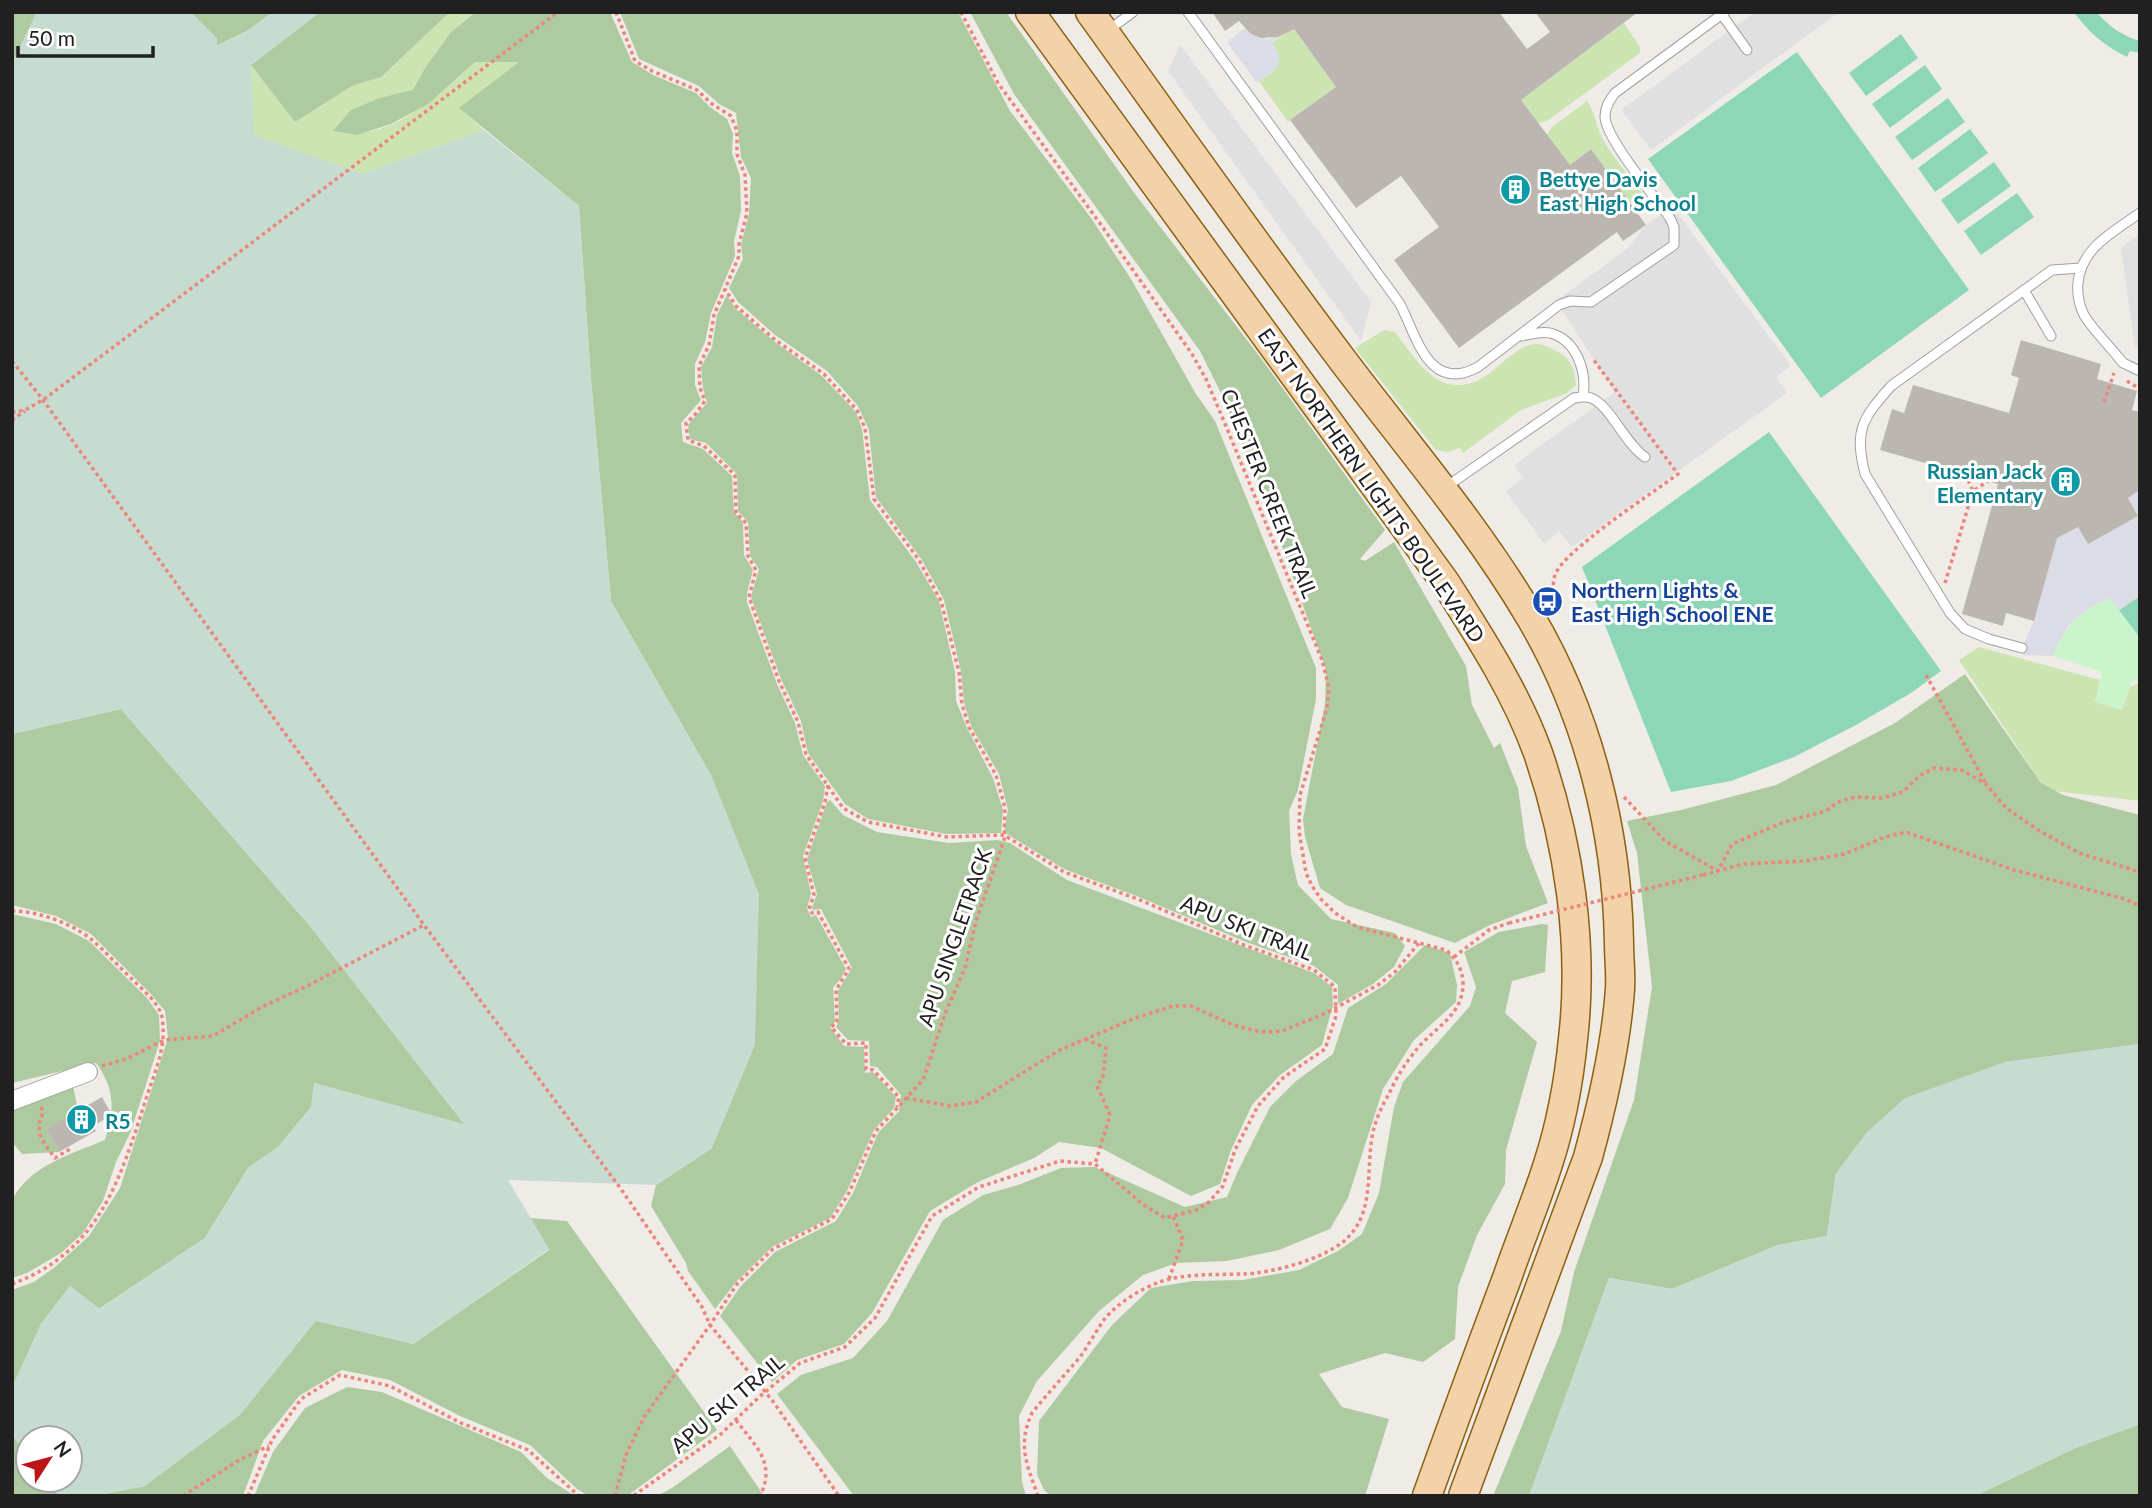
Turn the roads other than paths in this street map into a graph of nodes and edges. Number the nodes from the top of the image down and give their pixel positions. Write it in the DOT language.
graph roads {
  1 [pos="1030,12"];
  2 [pos="1133,12"];
  3 [pos="1188,12"];
  4 [pos="1722,13"];
  5 [pos="1098,22"];
  6 [pos="1747,50"];
  7 [pos="2140,213"];
  8 [pos="2081,268"];
  9 [pos="2024,290"];
  10 [pos="1518,336"];
  11 [pos="2051,336"];
  12 [pos="2140,372"];
  13 [pos="1583,396"];
  14 [pos="1645,457"];
  15 [pos="1442,490"];
  16 [pos="2022,648"];
  17 [pos="88,1072"];
  18 [pos="12,1101"];
  19 [pos="1427,1496"];
  20 [pos="1463,1496"];
  1 -- 19 [label="main road, EAST NORTHERN LIGHTS BOULEVARD"];
  2 -- 5 [label="lane"];
  3 -- 10 [label="lane"];
  4 -- 6 [label="lane"];
  4 -- 10 [label="lane"];
  5 -- 15 [label="main road"];
  7 -- 8 [label="lane"];
  8 -- 9 [label="lane"];
  8 -- 12 [label="lane"];
  9 -- 11 [label="lane"];
  9 -- 16 [label="lane"];
  10 -- 13 [label="lane"];
  13 -- 14 [label="lane"];
  13 -- 15 [label="lane"];
  15 -- 20 [label="main road"];
  17 -- 18 [label="street"];
}
